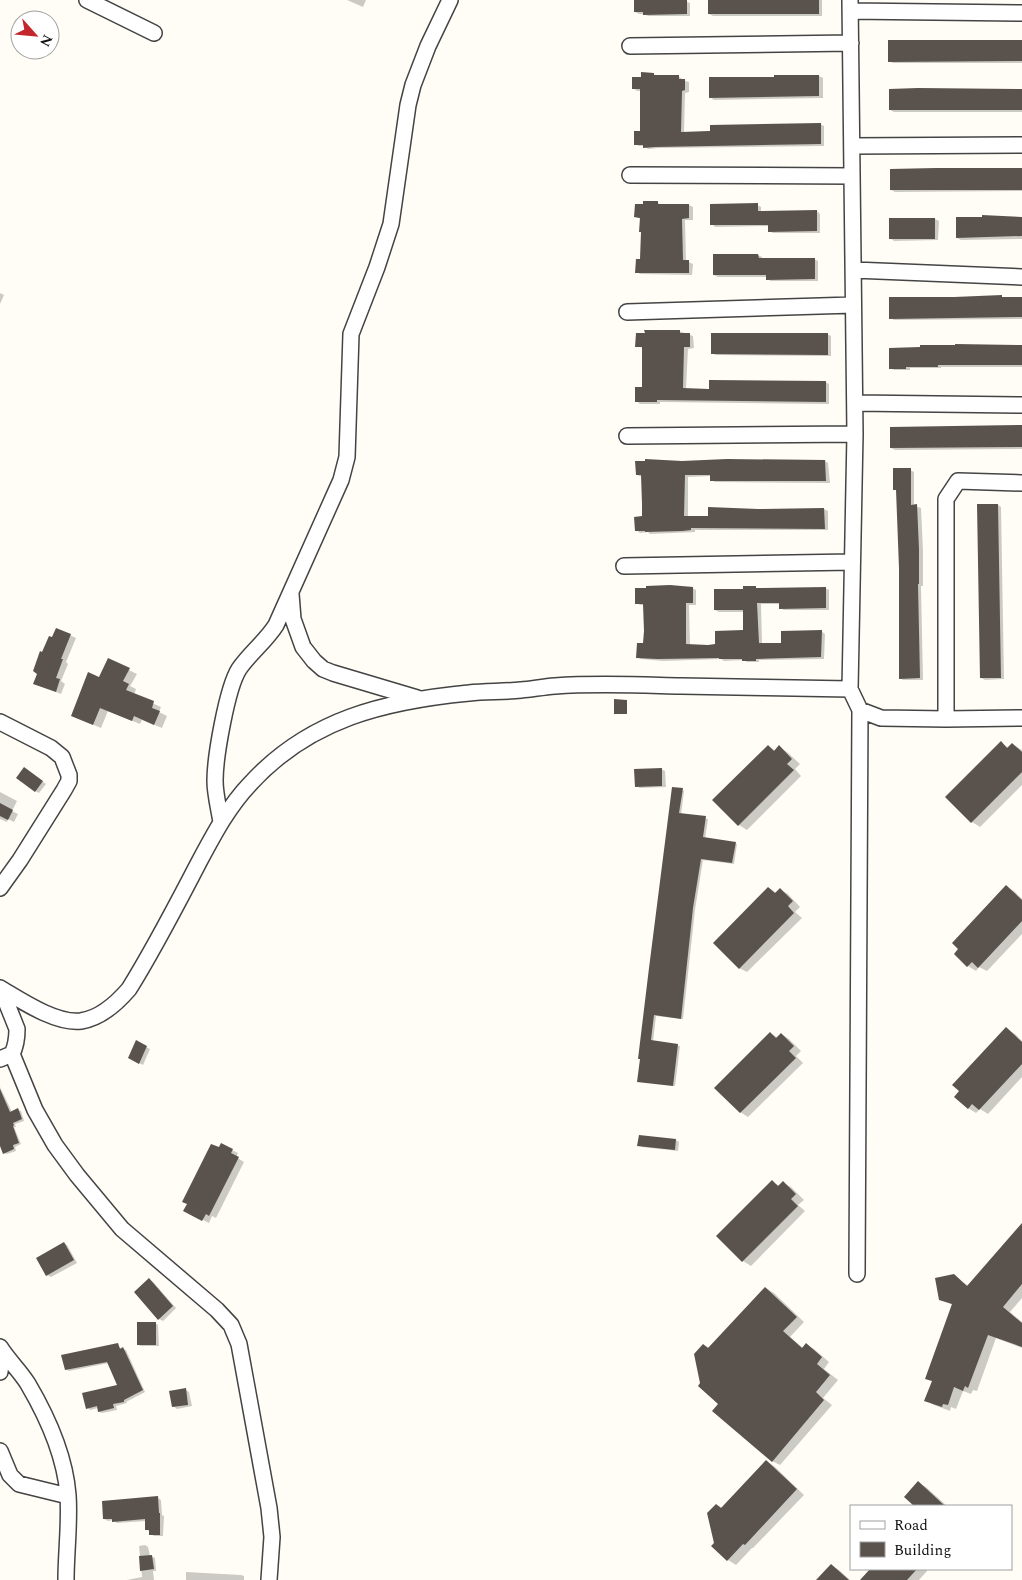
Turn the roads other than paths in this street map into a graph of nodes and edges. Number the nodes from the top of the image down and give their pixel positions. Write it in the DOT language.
graph roads {
  1 [pos="87,0"];
  2 [pos="450,0"];
  3 [pos="850,5"];
  4 [pos="1022,13"];
  5 [pos="154,32"];
  6 [pos="851,43"];
  7 [pos="630,46"];
  8 [pos="1022,145"];
  9 [pos="852,146"];
  10 [pos="630,176"];
  11 [pos="852,176"];
  12 [pos="854,270"];
  13 [pos="1022,277"];
  14 [pos="853,305"];
  15 [pos="627,312"];
  16 [pos="854,403"];
  17 [pos="1022,405"];
  18 [pos="855,434"];
  19 [pos="627,436"];
  20 [pos="1022,483"];
  21 [pos="852,562"];
  22 [pos="624,566"];
  23 [pos="291,590"];
  24 [pos="850,689"];
  25 [pos="421,699"];
  26 [pos="860,710"];
  27 [pos="1022,718"];
  28 [pos="946,719"];
  29 [pos="0,722"];
  30 [pos="221,822"];
  31 [pos="0,888"];
  32 [pos="0,988"];
  33 [pos="6,1056"];
  34 [pos="857,1274"];
  35 [pos="1,1349"];
  36 [pos="0,1372"];
  37 [pos="0,1451"];
  38 [pos="68,1496"];
  39 [pos="66,1580"];
  40 [pos="269,1580"];
  1 -- 5 [label="street"];
  2 -- 23 [label="street"];
  3 -- 4 [label="street"];
  3 -- 6 [label="street"];
  6 -- 7 [label="street"];
  6 -- 9 [label="street"];
  8 -- 9 [label="street"];
  9 -- 11 [label="street"];
  10 -- 11 [label="street"];
  11 -- 12 [label="street"];
  12 -- 13 [label="street"];
  12 -- 14 [label="street"];
  14 -- 15 [label="street"];
  14 -- 16 [label="street"];
  16 -- 17 [label="street"];
  16 -- 18 [label="street"];
  18 -- 19 [label="street"];
  18 -- 21 [label="street"];
  20 -- 28 [label="street"];
  21 -- 22 [label="street"];
  21 -- 24 [label="street"];
  23 -- 25 [label="street"];
  23 -- 30 [label="street"];
  24 -- 25 [label="street"];
  24 -- 26 [label="street"];
  25 -- 30 [label="street"];
  26 -- 28 [label="street"];
  26 -- 34 [label="street"];
  27 -- 28 [label="street"];
  29 -- 31 [label="street"];
  30 -- 32 [label="street"];
  32 -- 33 [label="street"];
  33 -- 40 [label="street"];
  35 -- 36 [label="street"];
  35 -- 38 [label="street"];
  37 -- 38 [label="street"];
  38 -- 39 [label="street"];
}
